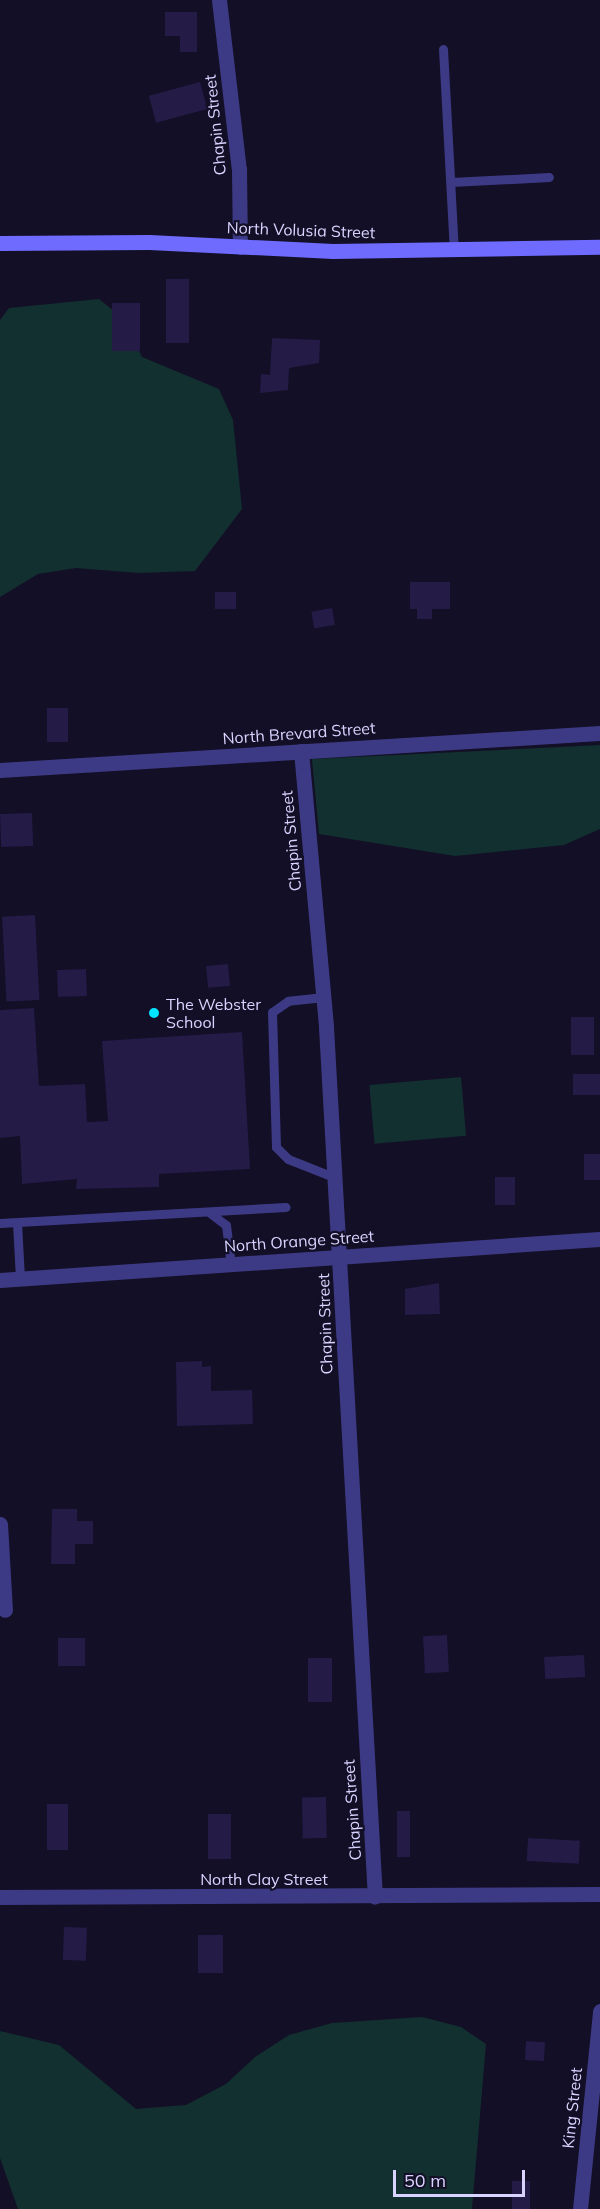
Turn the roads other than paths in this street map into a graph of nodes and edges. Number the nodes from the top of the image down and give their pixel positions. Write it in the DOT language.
graph roads {
  1 [pos="219,0"];
  2 [pos="444,49"];
  3 [pos="549,177"];
  4 [pos="451,183"];
  5 [pos="0,243"];
  6 [pos="240,247"];
  7 [pos="600,248"];
  8 [pos="454,250"];
  9 [pos="600,732"];
  10 [pos="301,751"];
  11 [pos="0,770"];
  12 [pos="324,997"];
  13 [pos="336,1178"];
  14 [pos="286,1207"];
  15 [pos="208,1212"];
  16 [pos="0,1223"];
  17 [pos="17,1223"];
  18 [pos="600,1239"];
  19 [pos="341,1256"];
  20 [pos="231,1264"];
  21 [pos="20,1278"];
  22 [pos="0,1280"];
  23 [pos="0,1524"];
  24 [pos="4,1610"];
  25 [pos="600,1894"];
  26 [pos="0,1897"];
  27 [pos="375,1897"];
  28 [pos="600,2011"];
  29 [pos="580,2209"];
  1 -- 6 [label="street, Chapin Street"];
  2 -- 4 [label="lane"];
  3 -- 4 [label="lane"];
  4 -- 8 [label="lane"];
  5 -- 6 [label="main road, North Volusia Street"];
  6 -- 8 [label="main road, North Volusia Street"];
  7 -- 8 [label="main road, North Volusia Street"];
  9 -- 10 [label="street, North Brevard Street"];
  10 -- 11 [label="street, North Brevard Street"];
  10 -- 12 [label="street, Chapin Street"];
  12 -- 13 [label="street, Chapin Street"];
  12 -- 13 [label="lane"];
  13 -- 19 [label="street, Chapin Street"];
  14 -- 15 [label="lane"];
  15 -- 17 [label="lane"];
  15 -- 20 [label="lane"];
  16 -- 17 [label="lane"];
  17 -- 21 [label="lane"];
  18 -- 19 [label="street, North Orange Street"];
  19 -- 20 [label="street, North Orange Street"];
  19 -- 27 [label="street, Chapin Street"];
  20 -- 21 [label="street, North Orange Street"];
  21 -- 22 [label="street, North Orange Street"];
  23 -- 24 [label="street"];
  25 -- 27 [label="street, North Clay Street"];
  26 -- 27 [label="street, North Clay Street"];
  28 -- 29 [label="street, King Street"];
}
